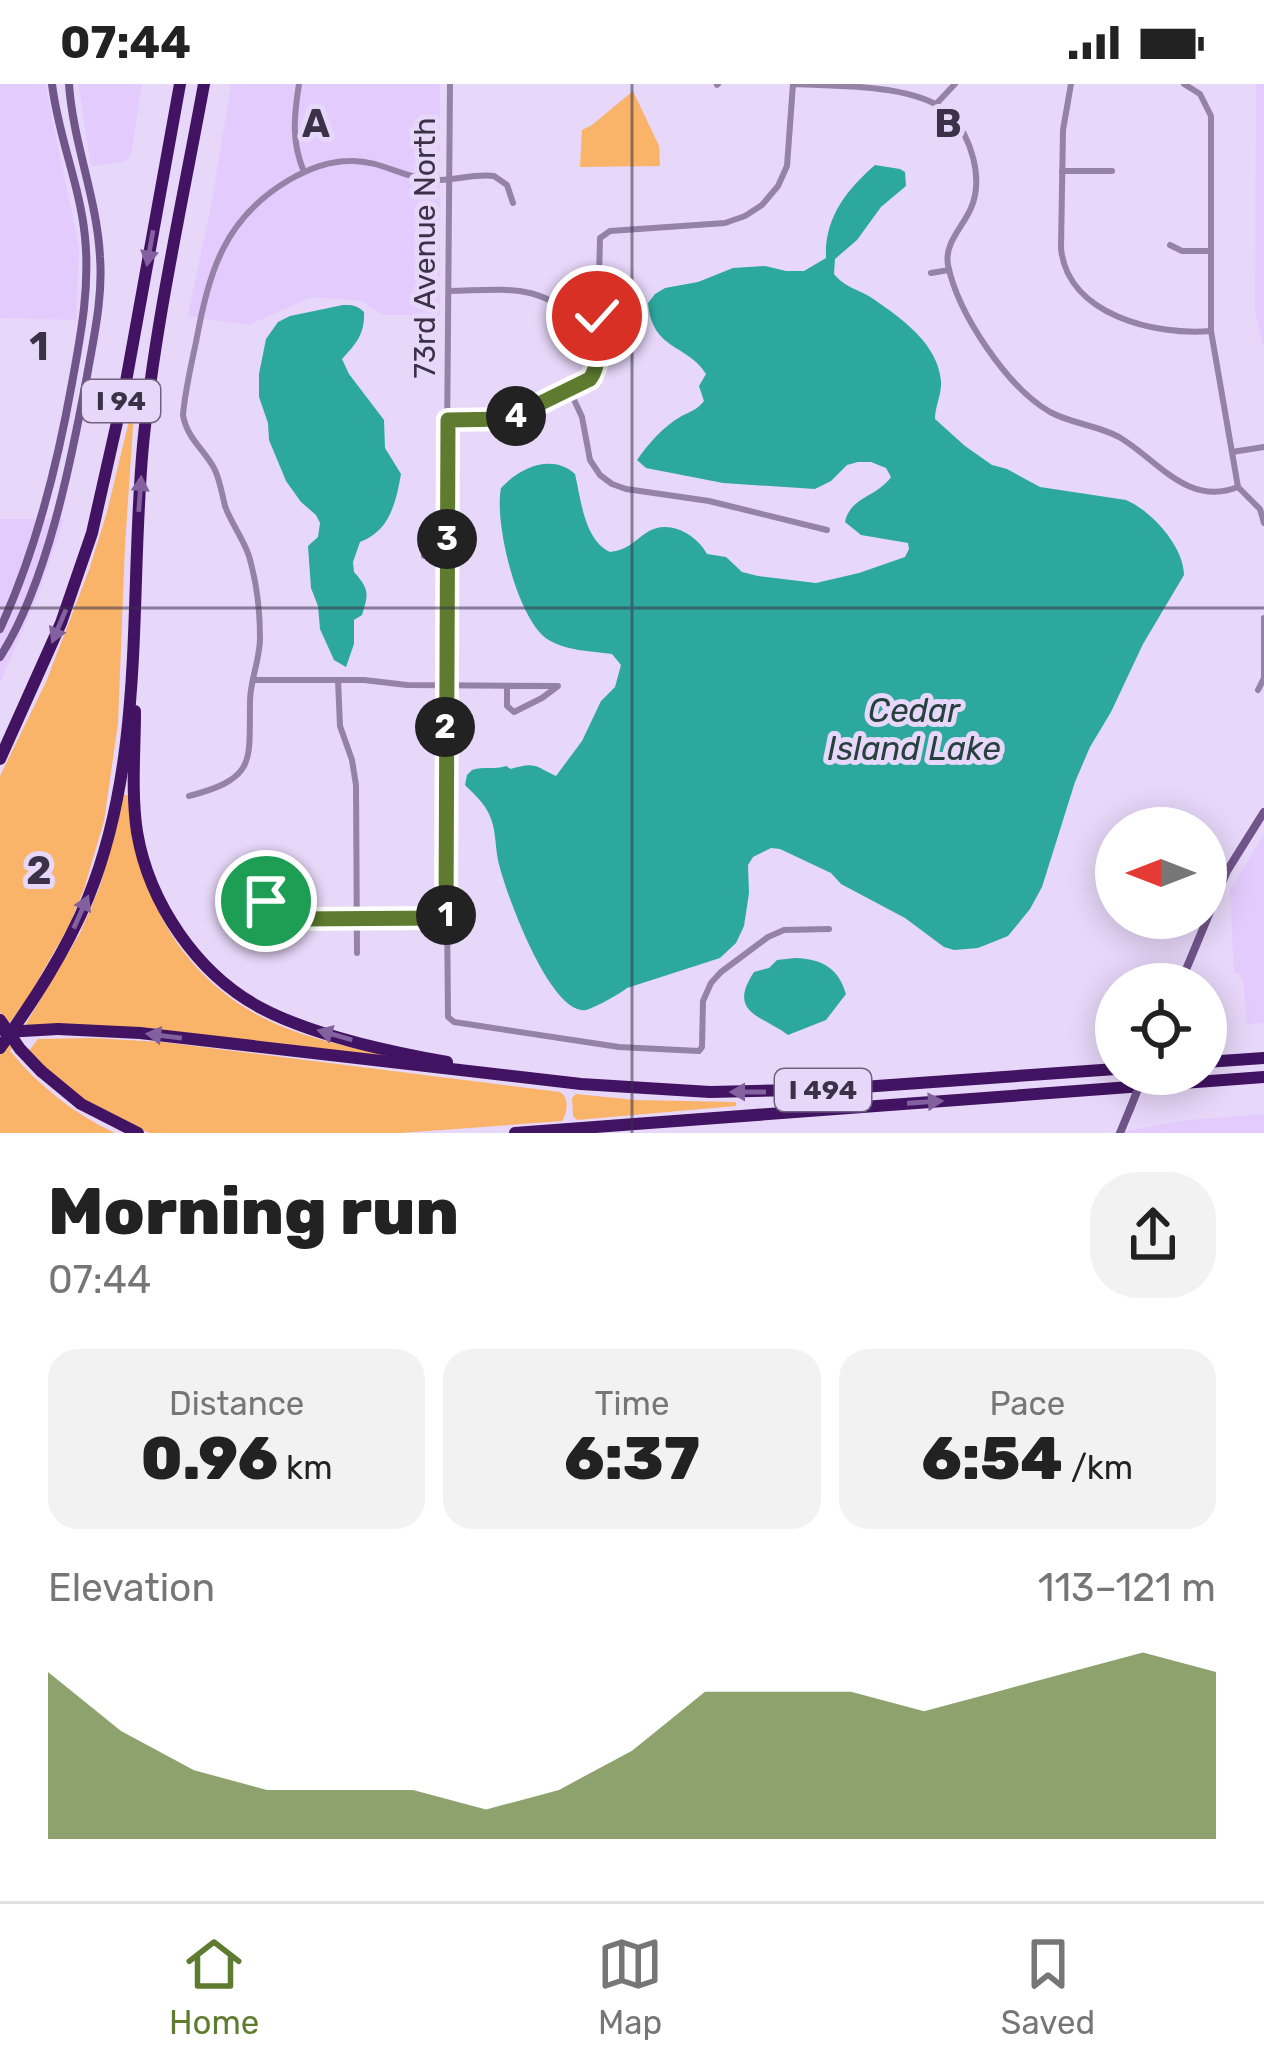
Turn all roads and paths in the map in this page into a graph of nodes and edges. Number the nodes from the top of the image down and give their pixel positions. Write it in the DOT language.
graph roads {
  1 [pos="52,84"];
  2 [pos="69,84"];
  3 [pos="179,84"];
  4 [pos="204,84"];
  5 [pos="299,84"];
  6 [pos="450,84"];
  7 [pos="793,84"];
  8 [pos="955,84"];
  9 [pos="1071,84"];
  10 [pos="1191,85"];
  11 [pos="937,103"];
  12 [pos="1062,171"];
  13 [pos="1112,171"];
  14 [pos="304,172"];
  15 [pos="449,180"];
  16 [pos="513,203"];
  17 [pos="1170,245"];
  18 [pos="1211,251"];
  19 [pos="950,270"];
  20 [pos="931,273"];
  21 [pos="448,291"];
  22 [pos="597,316"];
  23 [pos="1211,331"];
  24 [pos="570,391"];
  25 [pos="448,420"];
  26 [pos="1264,447"];
  27 [pos="1232,452"];
  28 [pos="1238,487"];
  29 [pos="1264,523"];
  30 [pos="827,530"];
  31 [pos="424,556"];
  32 [pos="446,556"];
  33 [pos="134,611"];
  34 [pos="1264,618"];
  35 [pos="0,629"];
  36 [pos="0,658"];
  37 [pos="44,662"];
  38 [pos="253,680"];
  39 [pos="338,680"];
  40 [pos="445,685"];
  41 [pos="506,686"];
  42 [pos="1258,690"];
  43 [pos="0,745"];
  44 [pos="0,759"];
  45 [pos="189,796"];
  46 [pos="1264,812"];
  47 [pos="256,892"];
  48 [pos="446,918"];
  49 [pos="356,919"];
  50 [pos="829,929"];
  51 [pos="357,953"];
  52 [pos="1189,963"];
  53 [pos="0,1020"];
  54 [pos="0,1033"];
  55 [pos="0,1048"];
  56 [pos="1264,1058"];
  57 [pos="1227,1061"];
  58 [pos="1095,1070"];
  59 [pos="1264,1077"];
  60 [pos="531,1078"];
  61 [pos="1136,1095"];
  62 [pos="138,1133"];
  63 [pos="515,1133"];
  64 [pos="1120,1133"];
  1 -- 35 [label="street"];
  2 -- 36 [label="street"];
  3 -- 37 [label="highway, I 94, one-way"];
  33 -- 4 [label="highway, I 94, one-way"];
  5 -- 14 [label="street"];
  6 -- 15 [label="street, 73rd Avenue North"];
  7 -- 11 [label="street"];
  7 -- 22 [label="street"];
  8 -- 11 [label="street"];
  9 -- 12 [label="street"];
  10 -- 18 [label="street"];
  11 -- 19 [label="street"];
  12 -- 13 [label="street"];
  12 -- 23 [label="street"];
  14 -- 15 [label="street"];
  14 -- 38 [label="street"];
  15 -- 16 [label="street"];
  15 -- 21 [label="street, 73rd Avenue North"];
  17 -- 18 [label="street"];
  18 -- 23 [label="street"];
  19 -- 20 [label="street"];
  19 -- 28 [label="street"];
  21 -- 22 [label="street"];
  21 -- 25 [label="street, 73rd Avenue North"];
  22 -- 24 [label="street"];
  23 -- 27 [label="street"];
  24 -- 25 [label="street"];
  24 -- 30 [label="street"];
  25 -- 32 [label="street, 73rd Avenue North"];
  26 -- 27 [label="street"];
  27 -- 28 [label="street"];
  28 -- 29 [label="street"];
  31 -- 32 [label="street"];
  32 -- 40 [label="street, 73rd Avenue North"];
  55 -- 33 [label="highway, I 94, one-way"];
  60 -- 33 [label="highway, one-way"];
  34 -- 42 [label="street"];
  37 -- 43 [label="highway, I 94"];
  37 -- 44 [label="highway"];
  38 -- 39 [label="street"];
  38 -- 45 [label="street"];
  39 -- 40 [label="street"];
  39 -- 49 [label="street"];
  40 -- 41 [label="street"];
  40 -- 48 [label="street, 73rd Avenue North"];
  41 -- 41 [label="street"];
  46 -- 52 [label="street"];
  47 -- 49 [label="street"];
  48 -- 49 [label="street"];
  48 -- 50 [label="street, 73rd Avenue North"];
  49 -- 51 [label="street"];
  53 -- 62 [label="highway, bridge"];
  60 -- 54 [label="highway, one-way, bridge"];
  56 -- 57 [label="highway"];
  58 -- 60 [label="highway, I 494, one-way"];
  63 -- 59 [label="highway, I 494, one-way"];
  61 -- 64 [label="street, bridge"];
}
